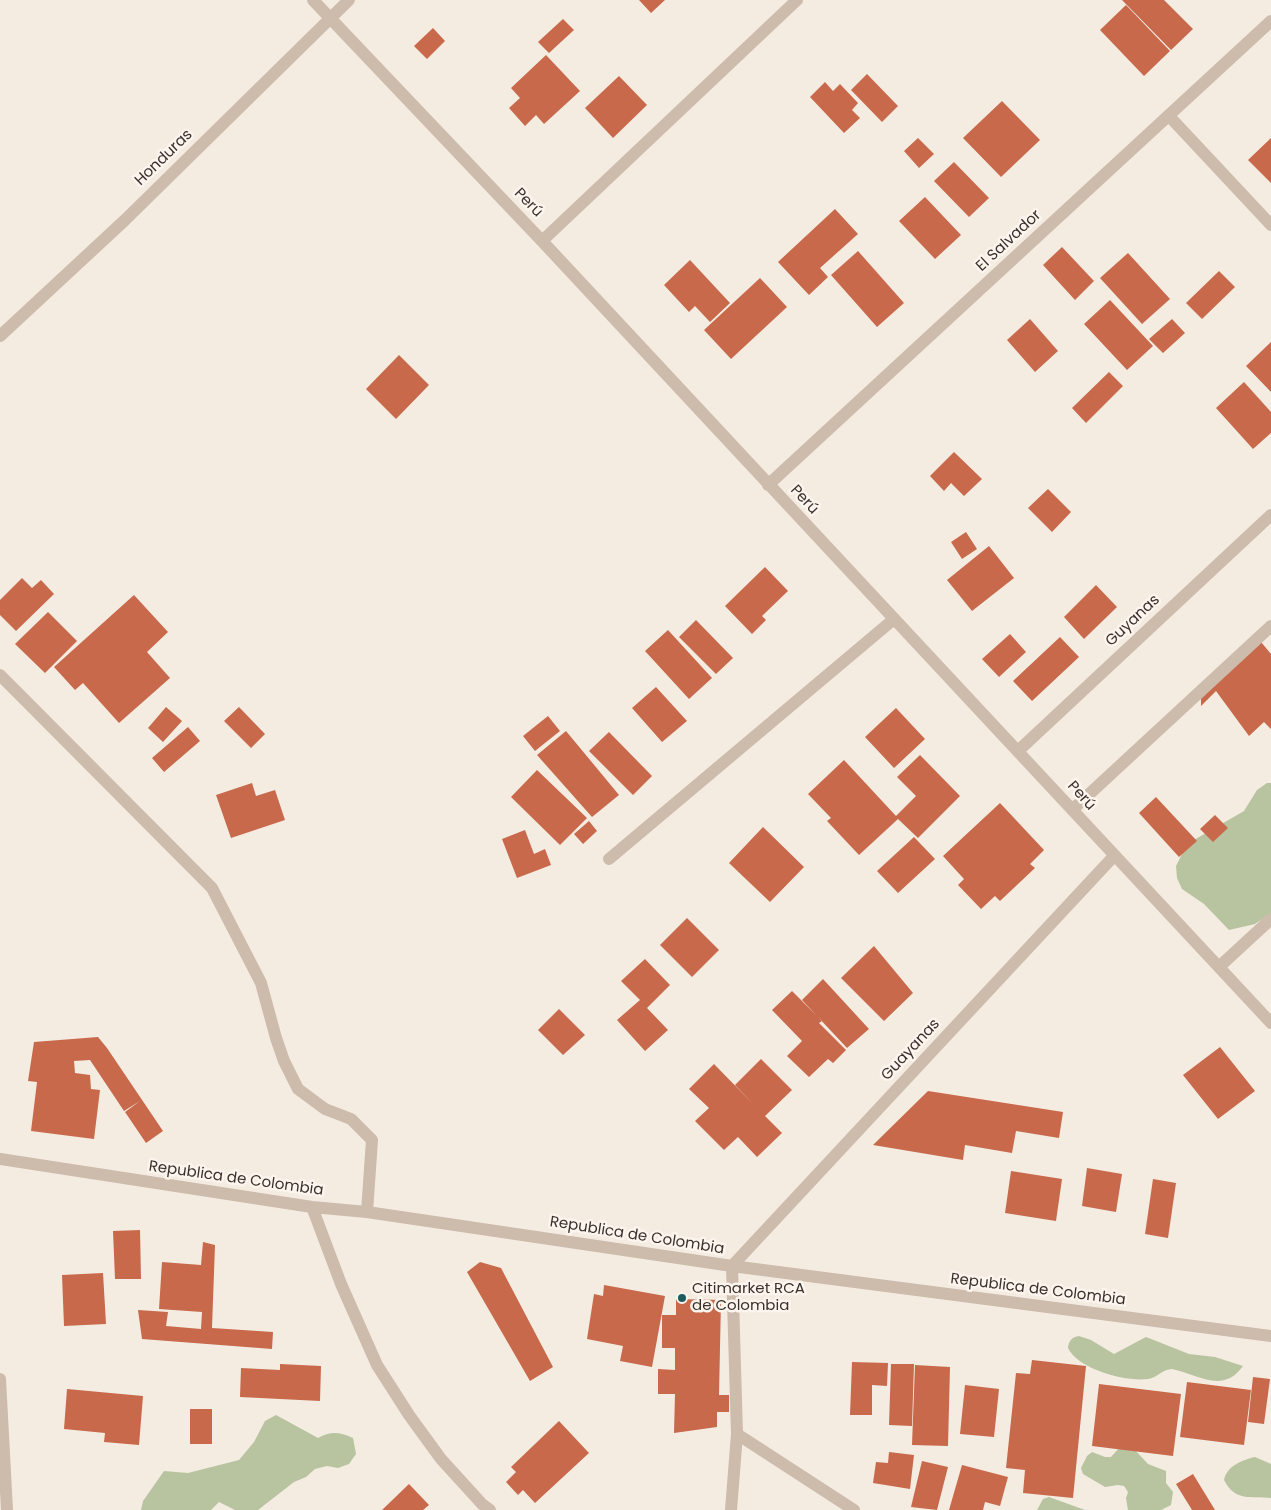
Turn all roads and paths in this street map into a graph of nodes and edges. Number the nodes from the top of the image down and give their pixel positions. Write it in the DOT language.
graph roads {
  1 [pos="313,0"];
  2 [pos="348,0"];
  3 [pos="797,0"];
  4 [pos="330,19"];
  5 [pos="1271,21"];
  6 [pos="1169,116"];
  7 [pos="1271,225"];
  8 [pos="542,240"];
  9 [pos="0,336"];
  10 [pos="768,485"];
  11 [pos="1271,515"];
  12 [pos="894,619"];
  13 [pos="1271,626"];
  14 [pos="0,675"];
  15 [pos="1018,751"];
  16 [pos="1072,810"];
  17 [pos="1114,856"];
  18 [pos="609,859"];
  19 [pos="1271,919"];
  20 [pos="1220,966"];
  21 [pos="1271,1022"];
  22 [pos="0,1159"];
  23 [pos="312,1207"];
  24 [pos="368,1212"];
  25 [pos="732,1266"];
  26 [pos="1271,1336"];
  27 [pos="0,1379"];
  28 [pos="737,1434"];
  29 [pos="7,1510"];
  30 [pos="490,1510"];
  31 [pos="730,1510"];
  32 [pos="854,1510"];
  1 -- 4 [label="street, Perú"];
  2 -- 4 [label="street, Honduras"];
  3 -- 8 [label="street"];
  4 -- 8 [label="street, Perú"];
  4 -- 9 [label="street, Honduras"];
  5 -- 6 [label="street, El Salvador"];
  6 -- 7 [label="street"];
  6 -- 10 [label="street, El Salvador"];
  8 -- 10 [label="street, Perú"];
  10 -- 12 [label="street, Perú"];
  11 -- 15 [label="street, Guyanas"];
  12 -- 15 [label="street, Perú"];
  12 -- 18 [label="street"];
  13 -- 16 [label="street"];
  14 -- 24 [label="street"];
  15 -- 16 [label="street, Perú"];
  16 -- 17 [label="street, Perú"];
  17 -- 20 [label="street, Perú"];
  17 -- 25 [label="street, Guayanas"];
  19 -- 20 [label="street"];
  20 -- 21 [label="street, Perú"];
  22 -- 23 [label="street, Republica de Colombia"];
  23 -- 24 [label="street, Republica de Colombia"];
  23 -- 30 [label="street"];
  24 -- 25 [label="street, Republica de Colombia"];
  25 -- 26 [label="street, Republica de Colombia"];
  25 -- 28 [label="street"];
  27 -- 29 [label="street"];
  28 -- 31 [label="street"];
  28 -- 32 [label="street"];
}
